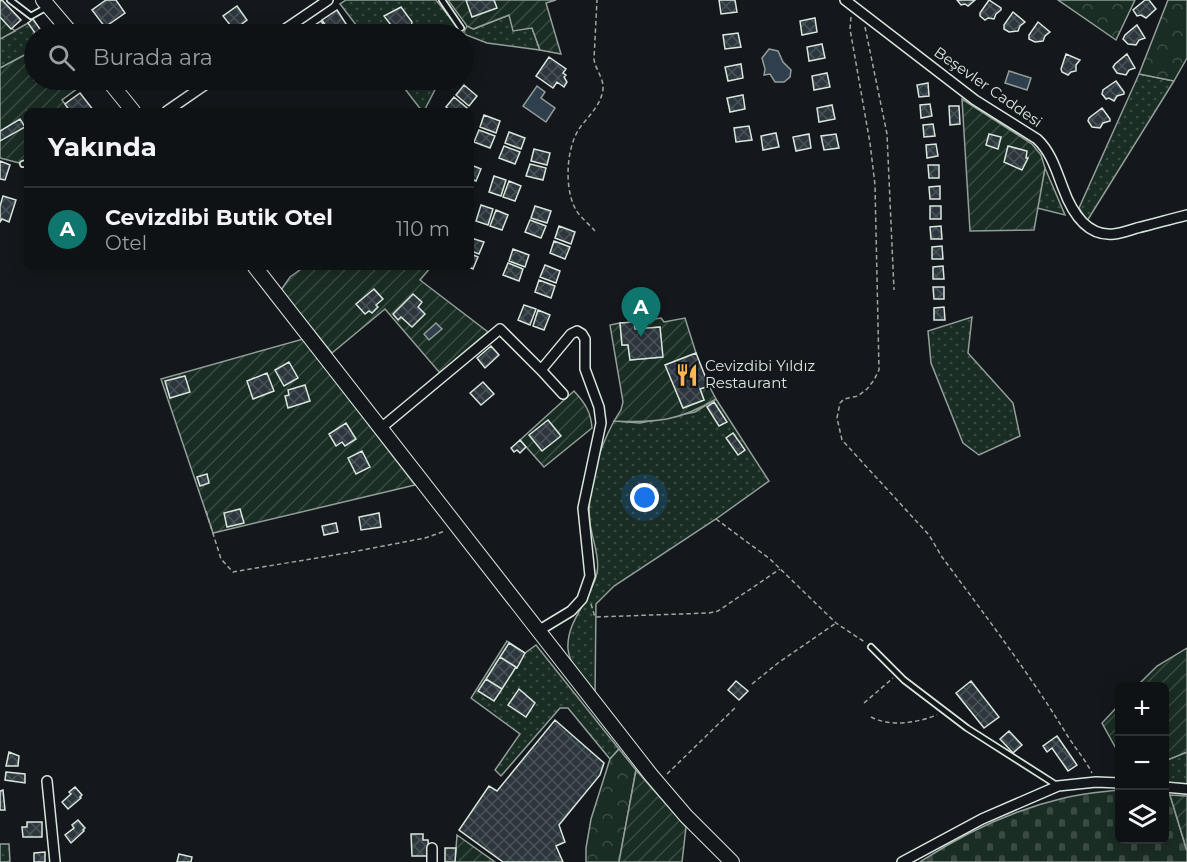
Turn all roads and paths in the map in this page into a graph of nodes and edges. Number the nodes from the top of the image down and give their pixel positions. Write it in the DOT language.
graph roads {
  1 [pos="10,0"];
  2 [pos="328,0"];
  3 [pos="442,0"];
  4 [pos="597,0"];
  5 [pos="844,0"];
  6 [pos="46,3"];
  7 [pos="854,7"];
  8 [pos="869,18"];
  9 [pos="64,24"];
  10 [pos="293,24"];
  11 [pos="458,24"];
  12 [pos="116,90"];
  13 [pos="198,90"];
  14 [pos="131,108"];
  15 [pos="172,108"];
  16 [pos="1187,215"];
  17 [pos="595,231"];
  18 [pos="257,270"];
  19 [pos="894,290"];
  20 [pos="541,370"];
  21 [pos="563,394"];
  22 [pos="381,428"];
  23 [pos="206,511"];
  24 [pos="716,519"];
  25 [pos="457,526"];
  26 [pos="780,569"];
  27 [pos="596,617"];
  28 [pos="836,622"];
  29 [pos="538,631"];
  30 [pos="871,647"];
  31 [pos="898,674"];
  32 [pos="752,684"];
  33 [pos="864,703"];
  34 [pos="737,706"];
  35 [pos="946,711"];
  36 [pos="871,717"];
  37 [pos="47,781"];
  38 [pos="1096,782"];
  39 [pos="658,783"];
  40 [pos="1115,783"];
  41 [pos="1058,786"];
  42 [pos="1169,788"];
  43 [pos="1187,789"];
  44 [pos="432,848"];
  45 [pos="55,862"];
  46 [pos="432,862"];
  47 [pos="732,862"];
  48 [pos="902,862"];
  1 -- 6 [label="lane"];
  2 -- 10 [label="street"];
  3 -- 11 [label="lane"];
  4 -- 17 [label="path"];
  5 -- 7 [label="street, Beşevler Caddesi"];
  6 -- 9 [label="main road"];
  7 -- 8 [label="street, Beşevler Caddesi"];
  7 -- 38 [label="path"];
  8 -- 16 [label="street, Beşevler Caddesi"];
  8 -- 19 [label="path"];
  12 -- 14 [label="main road"];
  13 -- 15 [label="street"];
  18 -- 22 [label="main road"];
  20 -- 21 [label="street"];
  20 -- 22 [label="street"];
  20 -- 29 [label="street"];
  22 -- 25 [label="main road"];
  23 -- 25 [label="path"];
  24 -- 26 [label="path"];
  25 -- 29 [label="main road"];
  26 -- 27 [label="path"];
  26 -- 28 [label="path"];
  28 -- 30 [label="path"];
  28 -- 32 [label="path"];
  29 -- 39 [label="main road"];
  30 -- 31 [label="lane"];
  31 -- 33 [label="path"];
  31 -- 35 [label="lane"];
  34 -- 39 [label="path"];
  35 -- 36 [label="path"];
  35 -- 41 [label="lane"];
  37 -- 45 [label="street"];
  38 -- 40 [label="street"];
  38 -- 41 [label="street"];
  39 -- 47 [label="main road"];
  41 -- 48 [label="street"];
  42 -- 43 [label="street"];
  44 -- 46 [label="street"];
}
